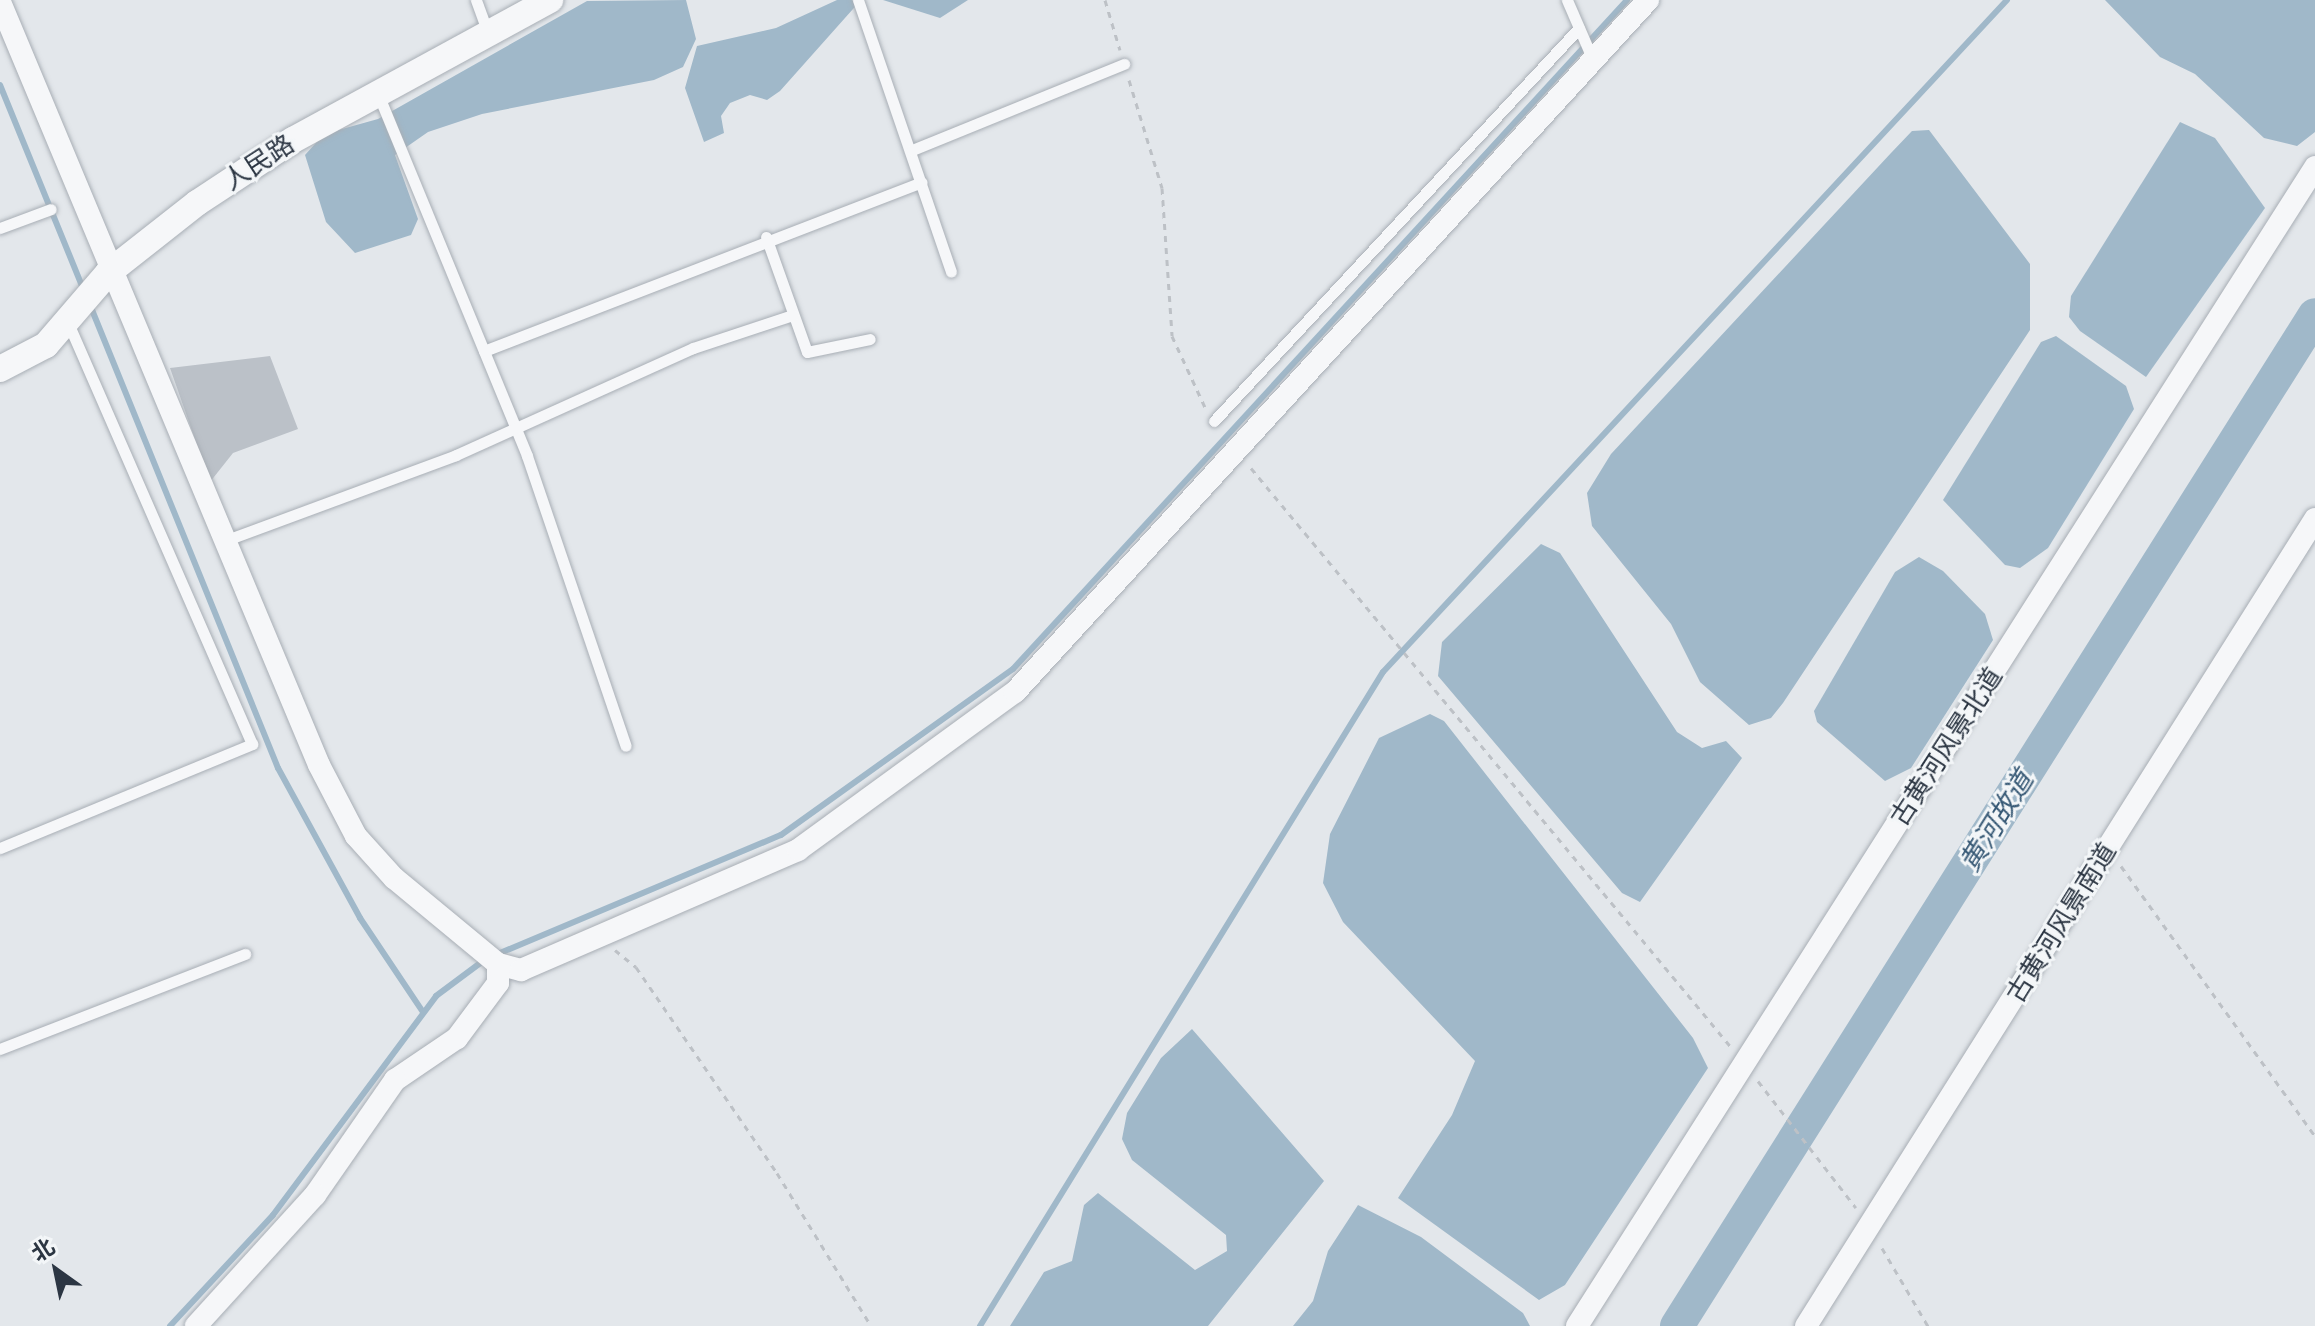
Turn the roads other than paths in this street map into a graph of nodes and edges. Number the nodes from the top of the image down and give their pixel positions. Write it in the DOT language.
graph roads {
  1 [pos="476,0"];
  2 [pos="550,0"];
  3 [pos="858,0"];
  4 [pos="1567,0"];
  5 [pos="1648,0"];
  6 [pos="0,2"];
  7 [pos="1581,32"];
  8 [pos="489,33"];
  9 [pos="1592,57"];
  10 [pos="1124,64"];
  11 [pos="378,94"];
  12 [pos="912,150"];
  13 [pos="2315,167"];
  14 [pos="921,182"];
  15 [pos="51,209"];
  16 [pos="0,228"];
  17 [pos="766,237"];
  18 [pos="951,271"];
  19 [pos="87,297"];
  20 [pos="793,315"];
  21 [pos="870,339"];
  22 [pos="484,351"];
  23 [pos="0,369"];
  24 [pos="1214,421"];
  25 [pos="516,429"];
  26 [pos="2315,519"];
  27 [pos="223,541"];
  28 [pos="626,746"];
  29 [pos="0,848"];
  30 [pos="245,954"];
  31 [pos="493,959"];
  32 [pos="0,1049"];
  33 [pos="196,1326"];
  34 [pos="1577,1326"];
  35 [pos="1806,1326"];
  1 -- 8 [label="lane"];
  2 -- 8 [label="street, 人民路"];
  3 -- 12 [label="lane"];
  4 -- 7 [label="lane"];
  5 -- 9 [label="street"];
  6 -- 19 [label="street"];
  7 -- 9 [label="lane"];
  7 -- 24 [label="lane"];
  8 -- 11 [label="street, 人民路"];
  9 -- 31 [label="street"];
  10 -- 12 [label="lane"];
  11 -- 19 [label="street, 人民路"];
  11 -- 22 [label="lane"];
  12 -- 14 [label="lane"];
  13 -- 34 [label="street, 古黄河风景北道"];
  14 -- 17 [label="lane"];
  14 -- 18 [label="lane"];
  15 -- 16 [label="lane"];
  17 -- 20 [label="lane"];
  17 -- 22 [label="lane"];
  19 -- 23 [label="street, 人民路"];
  19 -- 27 [label="street"];
  19 -- 29 [label="lane"];
  20 -- 21 [label="lane"];
  20 -- 25 [label="lane"];
  22 -- 25 [label="lane"];
  25 -- 27 [label="lane"];
  25 -- 28 [label="lane"];
  26 -- 35 [label="street, 古黄河风景南道"];
  27 -- 31 [label="street"];
  30 -- 32 [label="lane"];
  31 -- 33 [label="street"];
}
